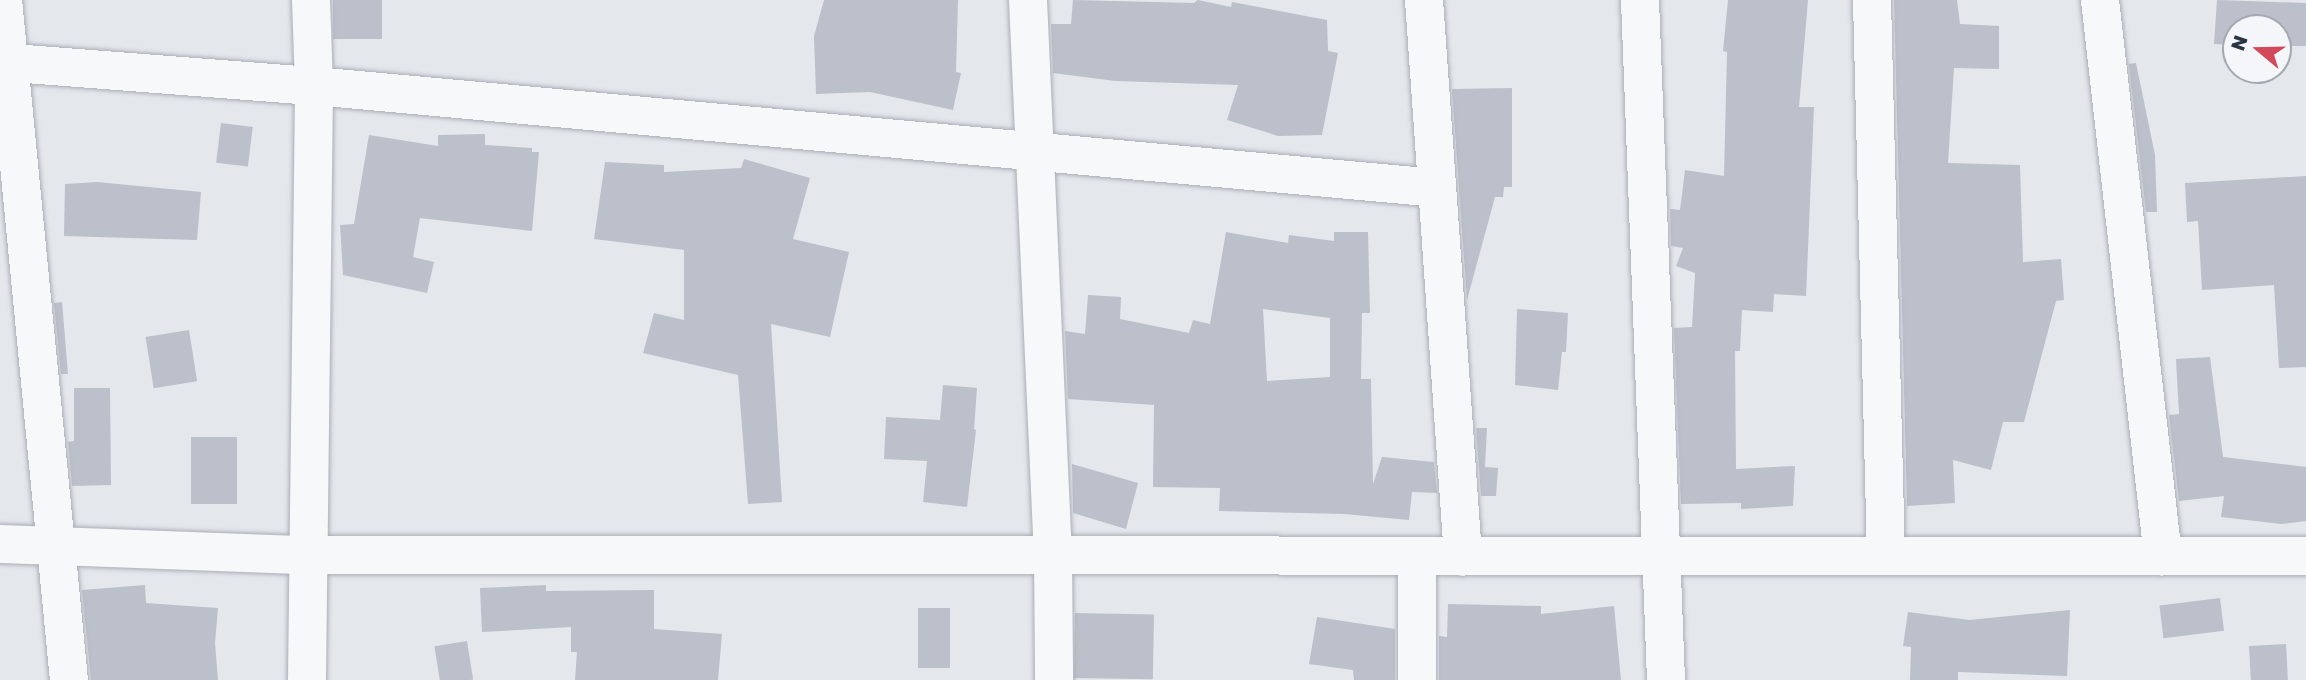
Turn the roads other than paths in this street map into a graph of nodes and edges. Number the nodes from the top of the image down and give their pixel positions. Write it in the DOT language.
graph roads {
  1 [pos="3,0"];
  2 [pos="311,0"];
  3 [pos="1028,0"];
  4 [pos="1424,0"];
  5 [pos="1640,0"];
  6 [pos="1872,0"];
  7 [pos="2100,0"];
  8 [pos="6,62"];
  9 [pos="314,86"];
  10 [pos="1033,153"];
  11 [pos="1436,188"];
  12 [pos="0,544"];
  13 [pos="55,544"];
  14 [pos="307,555"];
  15 [pos="1053,556"];
  16 [pos="1661,556"];
  17 [pos="1886,556"];
  18 [pos="2163,556"];
  19 [pos="2306,556"];
  20 [pos="1463,557"];
  21 [pos="1417,558"];
  22 [pos="69,680"];
  23 [pos="307,680"];
  24 [pos="1054,680"];
  25 [pos="1417,680"];
  26 [pos="1666,680"];
  1 -- 8 [label="street"];
  2 -- 9 [label="street"];
  3 -- 10 [label="street"];
  4 -- 11 [label="street"];
  5 -- 16 [label="street"];
  6 -- 17 [label="street"];
  7 -- 18 [label="street"];
  8 -- 9 [label="street"];
  8 -- 13 [label="street"];
  9 -- 10 [label="street"];
  9 -- 14 [label="street"];
  10 -- 11 [label="street"];
  10 -- 15 [label="street"];
  11 -- 20 [label="street"];
  12 -- 13 [label="street"];
  13 -- 14 [label="street"];
  13 -- 22 [label="street"];
  14 -- 15 [label="street"];
  14 -- 23 [label="street"];
  15 -- 21 [label="street"];
  15 -- 24 [label="street"];
  16 -- 17 [label="street"];
  16 -- 20 [label="street"];
  16 -- 26 [label="street"];
  17 -- 18 [label="street"];
  18 -- 19 [label="street"];
  20 -- 21 [label="street"];
  21 -- 25 [label="street"];
}
